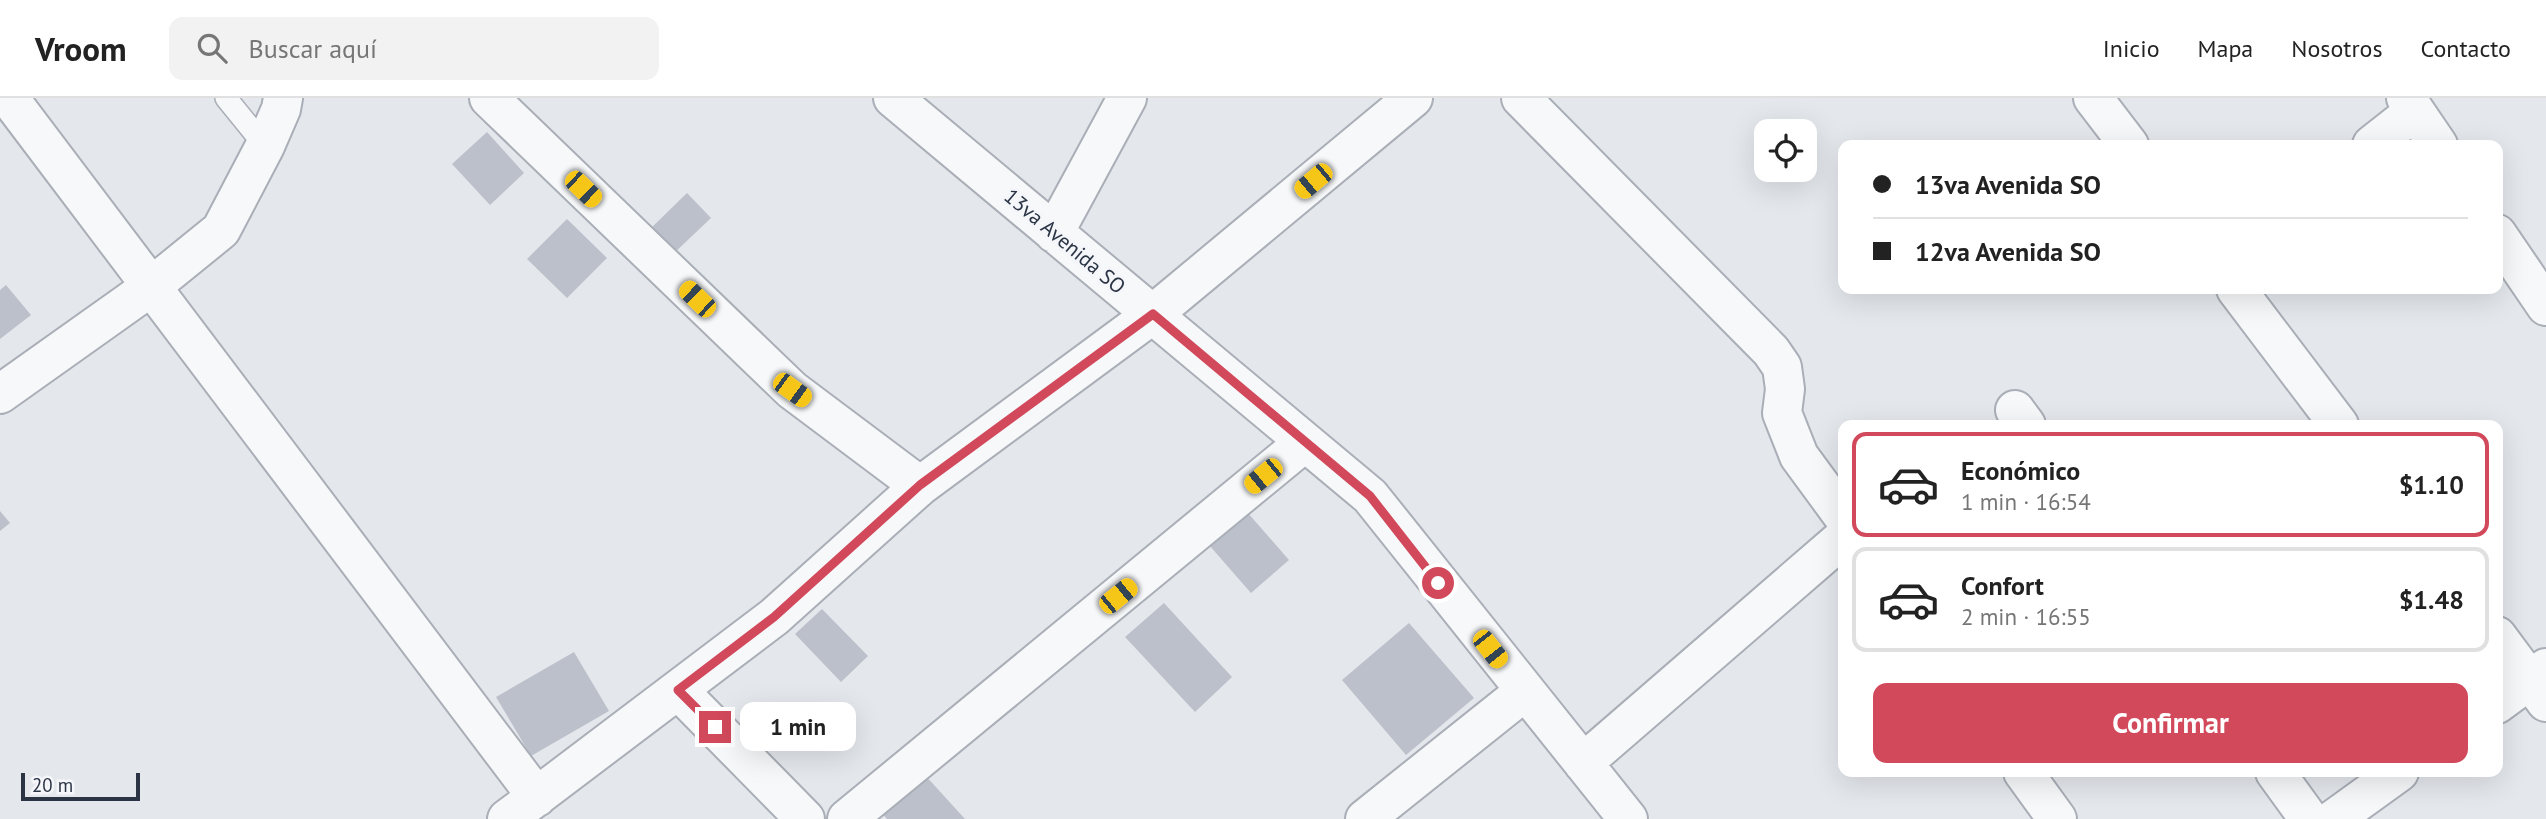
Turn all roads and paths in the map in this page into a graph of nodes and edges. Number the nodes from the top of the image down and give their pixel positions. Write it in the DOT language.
graph roads {
  1 [pos="9,98"];
  2 [pos="226,98"];
  3 [pos="283,98"];
  4 [pos="489,98"];
  5 [pos="893,98"];
  6 [pos="1127,98"];
  7 [pos="1413,98"];
  8 [pos="1521,98"];
  9 [pos="2094,98"];
  10 [pos="2411,105"];
  11 [pos="2125,140"];
  12 [pos="2377,140"];
  13 [pos="2435,140"];
  14 [pos="265,146"];
  15 [pos="1054,233"];
  16 [pos="2503,243"];
  17 [pos="152,286"];
  18 [pos="2240,294"];
  19 [pos="2546,306"];
  20 [pos="1153,314"];
  21 [pos="0,394"];
  22 [pos="2335,420"];
  23 [pos="1305,442"];
  24 [pos="920,485"];
  25 [pos="1838,509"];
  26 [pos="1838,542"];
  27 [pos="2503,642"];
  28 [pos="2541,683"];
  29 [pos="678,690"];
  30 [pos="1524,692"];
  31 [pos="2503,701"];
  32 [pos="1583,762"];
  33 [pos="2027,777"];
  34 [pos="2279,777"];
  35 [pos="2392,777"];
  36 [pos="522,808"];
  37 [pos="806,819"];
  38 [pos="847,819"];
  39 [pos="1365,819"];
  40 [pos="1628,819"];
  41 [pos="2057,819"];
  42 [pos="2309,819"];
  43 [pos="2334,819"];
  1 -- 17 [label="street"];
  2 -- 14 [label="lane"];
  3 -- 14 [label="street"];
  4 -- 24 [label="street"];
  5 -- 15 [label="street, 13va Avenida SO"];
  6 -- 15 [label="street"];
  7 -- 20 [label="street"];
  8 -- 25 [label="street"];
  9 -- 11 [label="street"];
  10 -- 12 [label="street"];
  10 -- 13 [label="street"];
  14 -- 17 [label="street"];
  15 -- 20 [label="street, 13va Avenida SO"];
  16 -- 19 [label="street"];
  17 -- 21 [label="street"];
  17 -- 36 [label="street"];
  18 -- 22 [label="street"];
  20 -- 23 [label="street, 13va Avenida SO"];
  20 -- 24 [label="street"];
  23 -- 30 [label="street, 13va Avenida SO"];
  23 -- 38 [label="street"];
  24 -- 29 [label="street"];
  26 -- 32 [label="street"];
  27 -- 28 [label="street"];
  28 -- 31 [label="street"];
  29 -- 36 [label="street"];
  29 -- 37 [label="street"];
  30 -- 32 [label="street, 13va Avenida SO"];
  30 -- 39 [label="street"];
  32 -- 40 [label="street, 13va Avenida SO"];
  33 -- 41 [label="street"];
  34 -- 42 [label="street"];
  35 -- 43 [label="street"];
}
